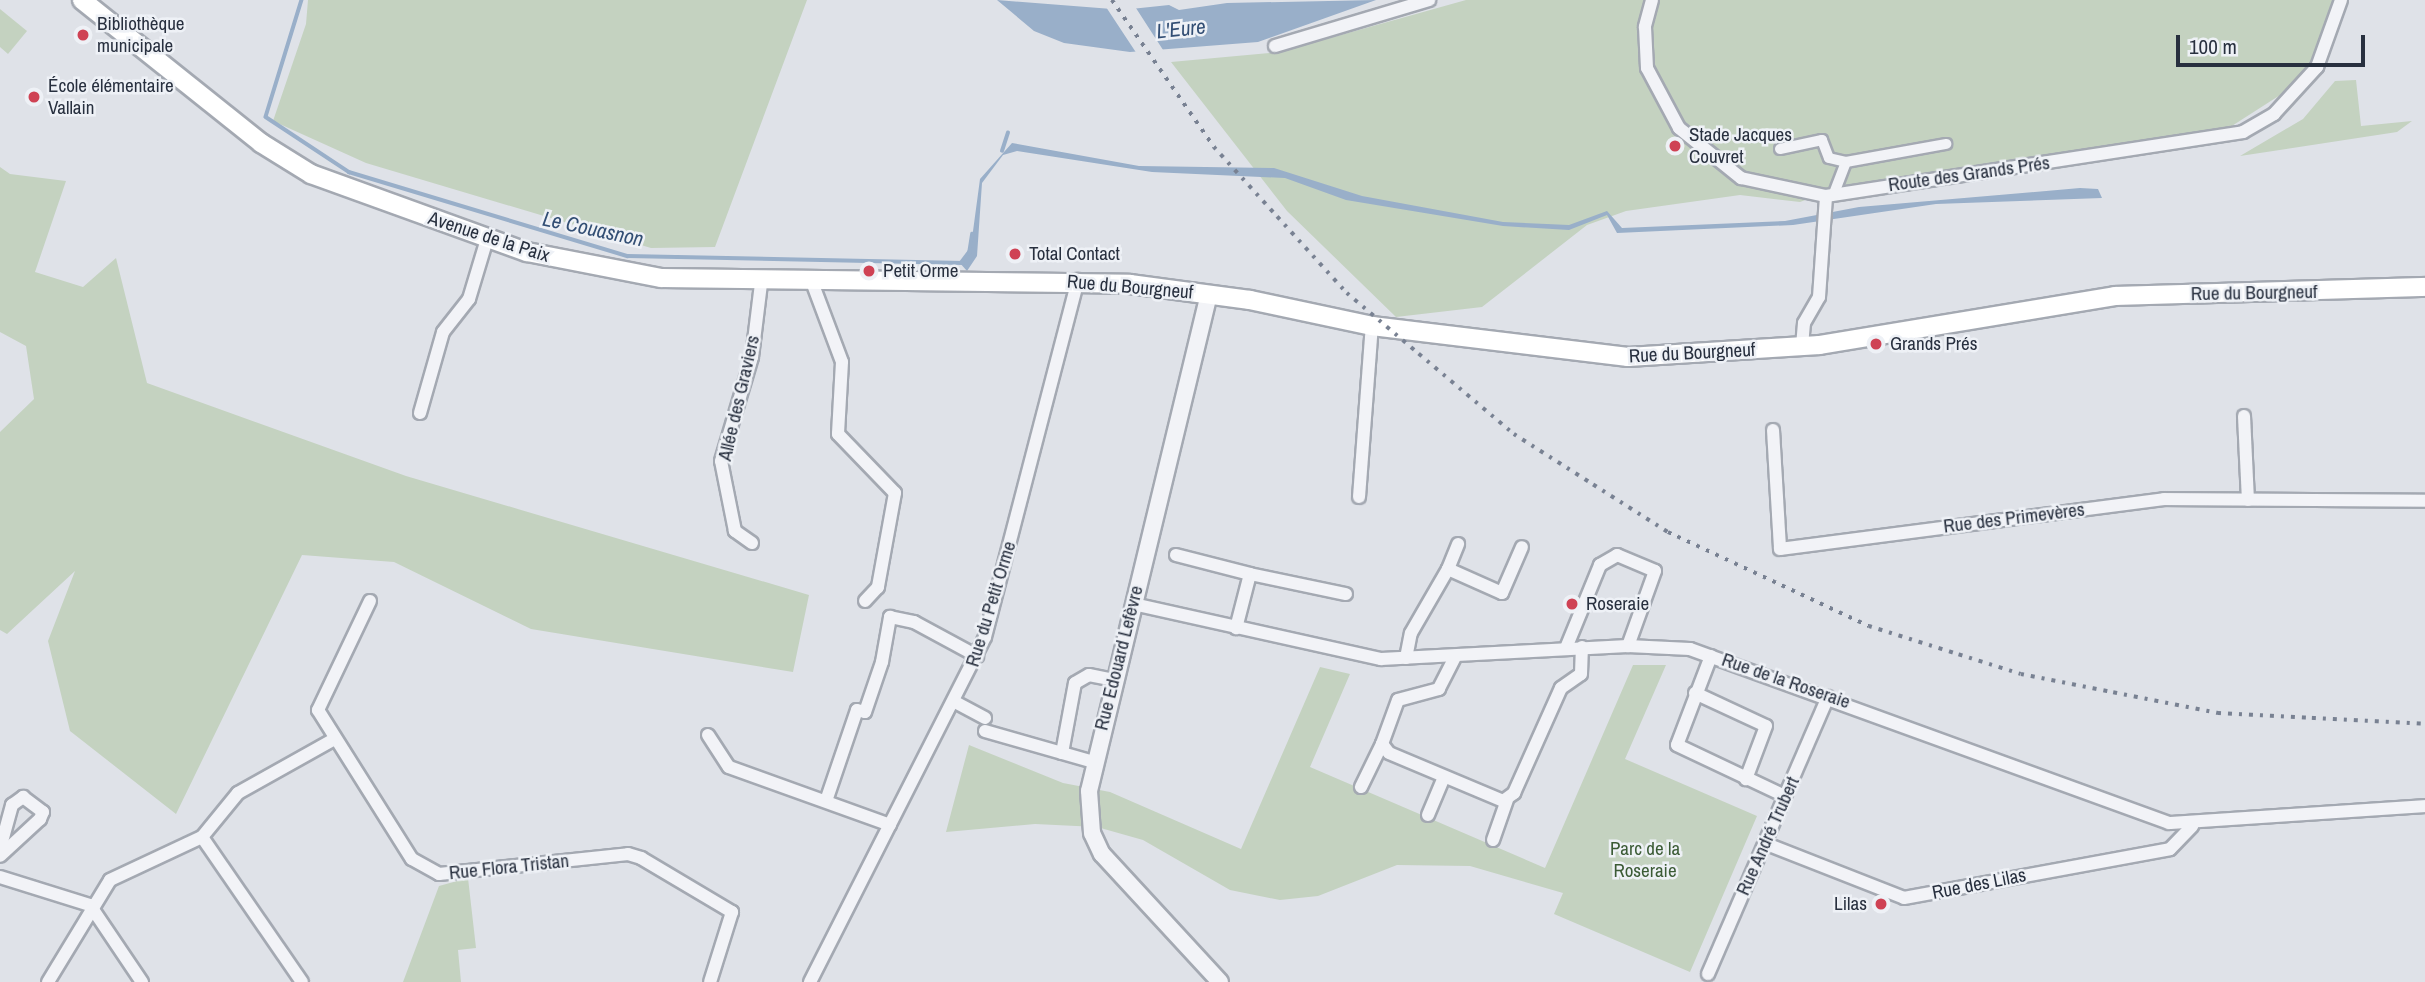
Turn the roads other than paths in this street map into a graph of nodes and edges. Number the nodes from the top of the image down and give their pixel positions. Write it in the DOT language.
graph roads {
  1 [pos="82,0"];
  2 [pos="1429,0"];
  3 [pos="1652,0"];
  4 [pos="2341,0"];
  5 [pos="1275,46"];
  6 [pos="1946,144"];
  7 [pos="1780,149"];
  8 [pos="1846,162"];
  9 [pos="1830,195"];
  10 [pos="487,239"];
  11 [pos="1079,280"];
  12 [pos="812,282"];
  13 [pos="960,282"];
  14 [pos="761,284"];
  15 [pos="2425,287"];
  16 [pos="1209,293"];
  17 [pos="1371,326"];
  18 [pos="1802,346"];
  19 [pos="420,413"];
  20 [pos="2244,416"];
  21 [pos="1773,430"];
  22 [pos="1359,497"];
  23 [pos="2248,500"];
  24 [pos="2425,500"];
  25 [pos="752,543"];
  26 [pos="1458,544"];
  27 [pos="1522,547"];
  28 [pos="1176,555"];
  29 [pos="1448,569"];
  30 [pos="1250,574"];
  31 [pos="1346,594"];
  32 [pos="370,601"];
  33 [pos="865,601"];
  34 [pos="1133,604"];
  35 [pos="1236,628"];
  36 [pos="1628,646"];
  37 [pos="1566,648"];
  38 [pos="1583,648"];
  39 [pos="977,656"];
  40 [pos="1711,656"];
  41 [pos="1454,657"];
  42 [pos="1406,658"];
  43 [pos="1114,680"];
  44 [pos="1695,693"];
  45 [pos="1828,697"];
  46 [pos="956,702"];
  47 [pos="708,735"];
  48 [pos="333,740"];
  49 [pos="1382,744"];
  50 [pos="1062,753"];
  51 [pos="1094,762"];
  52 [pos="1444,776"];
  53 [pos="1746,779"];
  54 [pos="1360,787"];
  55 [pos="1785,796"];
  56 [pos="1507,800"];
  57 [pos="826,801"];
  58 [pos="2425,806"];
  59 [pos="1428,814"];
  60 [pos="890,825"];
  61 [pos="2192,826"];
  62 [pos="202,837"];
  63 [pos="1493,840"];
  64 [pos="1764,843"];
  65 [pos="0,849"];
  66 [pos="0,856"];
  67 [pos="0,877"];
  68 [pos="90,905"];
  69 [pos="1708,974"];
  70 [pos="48,982"];
  71 [pos="142,982"];
  72 [pos="302,982"];
  73 [pos="710,982"];
  74 [pos="810,982"];
  75 [pos="1220,982"];
  1 -- 10 [label="main road, Avenue de la Paix"];
  2 -- 5 [label="street"];
  3 -- 9 [label="street, Route des Grands Prés"];
  4 -- 9 [label="street, Route des Grands Prés"];
  6 -- 8 [label="street"];
  7 -- 8 [label="street"];
  8 -- 9 [label="street"];
  9 -- 18 [label="street"];
  10 -- 14 [label="main road, Avenue de la Paix"];
  10 -- 19 [label="street"];
  11 -- 13 [label="main road, Rue du Bourgneuf"];
  11 -- 16 [label="main road, Rue du Bourgneuf"];
  11 -- 39 [label="street, Rue du Petit Orme"];
  12 -- 13 [label="main road, Avenue de la Paix"];
  12 -- 14 [label="main road, Avenue de la Paix"];
  12 -- 33 [label="street"];
  14 -- 25 [label="street, Allée des Graviers"];
  15 -- 18 [label="main road, Rue du Bourgneuf"];
  16 -- 17 [label="main road, Rue du Bourgneuf"];
  16 -- 34 [label="street, Rue Edouard Lefèvre"];
  17 -- 18 [label="main road, Rue du Bourgneuf"];
  17 -- 22 [label="street"];
  20 -- 23 [label="street"];
  21 -- 23 [label="street, Rue des Primevères"];
  23 -- 24 [label="street, Rue des Primevères"];
  26 -- 29 [label="street"];
  27 -- 29 [label="street"];
  28 -- 30 [label="street"];
  29 -- 42 [label="street"];
  30 -- 31 [label="street"];
  30 -- 35 [label="street"];
  32 -- 48 [label="street, Rue Flora Tristan"];
  34 -- 35 [label="street, Rue de la Roseraie"];
  34 -- 43 [label="street, Rue Edouard Lefèvre"];
  35 -- 42 [label="street, Rue de la Roseraie"];
  36 -- 37 [label="street"];
  36 -- 38 [label="street, Rue de la Roseraie"];
  36 -- 40 [label="street, Rue de la Roseraie"];
  37 -- 38 [label="street, Rue de la Roseraie"];
  37 -- 41 [label="street, Rue de la Roseraie"];
  38 -- 56 [label="street"];
  39 -- 46 [label="street, Rue du Petit Orme"];
  39 -- 57 [label="street"];
  40 -- 44 [label="street"];
  40 -- 45 [label="street, Rue de la Roseraie"];
  41 -- 42 [label="street, Rue de la Roseraie"];
  41 -- 49 [label="street"];
  43 -- 50 [label="street"];
  43 -- 51 [label="street, Rue Edouard Lefèvre"];
  44 -- 53 [label="street"];
  44 -- 53 [label="street"];
  45 -- 55 [label="street, Rue André Trubert"];
  45 -- 61 [label="street, Rue de la Roseraie"];
  46 -- 50 [label="street"];
  46 -- 60 [label="street, Rue du Petit Orme"];
  47 -- 57 [label="street"];
  48 -- 62 [label="street"];
  48 -- 73 [label="street, Rue Flora Tristan"];
  49 -- 52 [label="street"];
  49 -- 54 [label="street"];
  50 -- 51 [label="street"];
  51 -- 75 [label="street, Rue Edouard Lefèvre"];
  52 -- 56 [label="street"];
  52 -- 59 [label="street"];
  53 -- 55 [label="street"];
  55 -- 64 [label="street, Rue André Trubert"];
  56 -- 63 [label="street"];
  57 -- 60 [label="street"];
  58 -- 61 [label="street, Rue de la Roseraie"];
  60 -- 74 [label="street, Rue du Petit Orme"];
  61 -- 64 [label="street, Rue des Lilas"];
  62 -- 68 [label="street"];
  62 -- 72 [label="street"];
  64 -- 69 [label="street, Rue André Trubert"];
  65 -- 66 [label="street"];
  67 -- 68 [label="street"];
  68 -- 70 [label="street"];
  68 -- 71 [label="street"];
}
